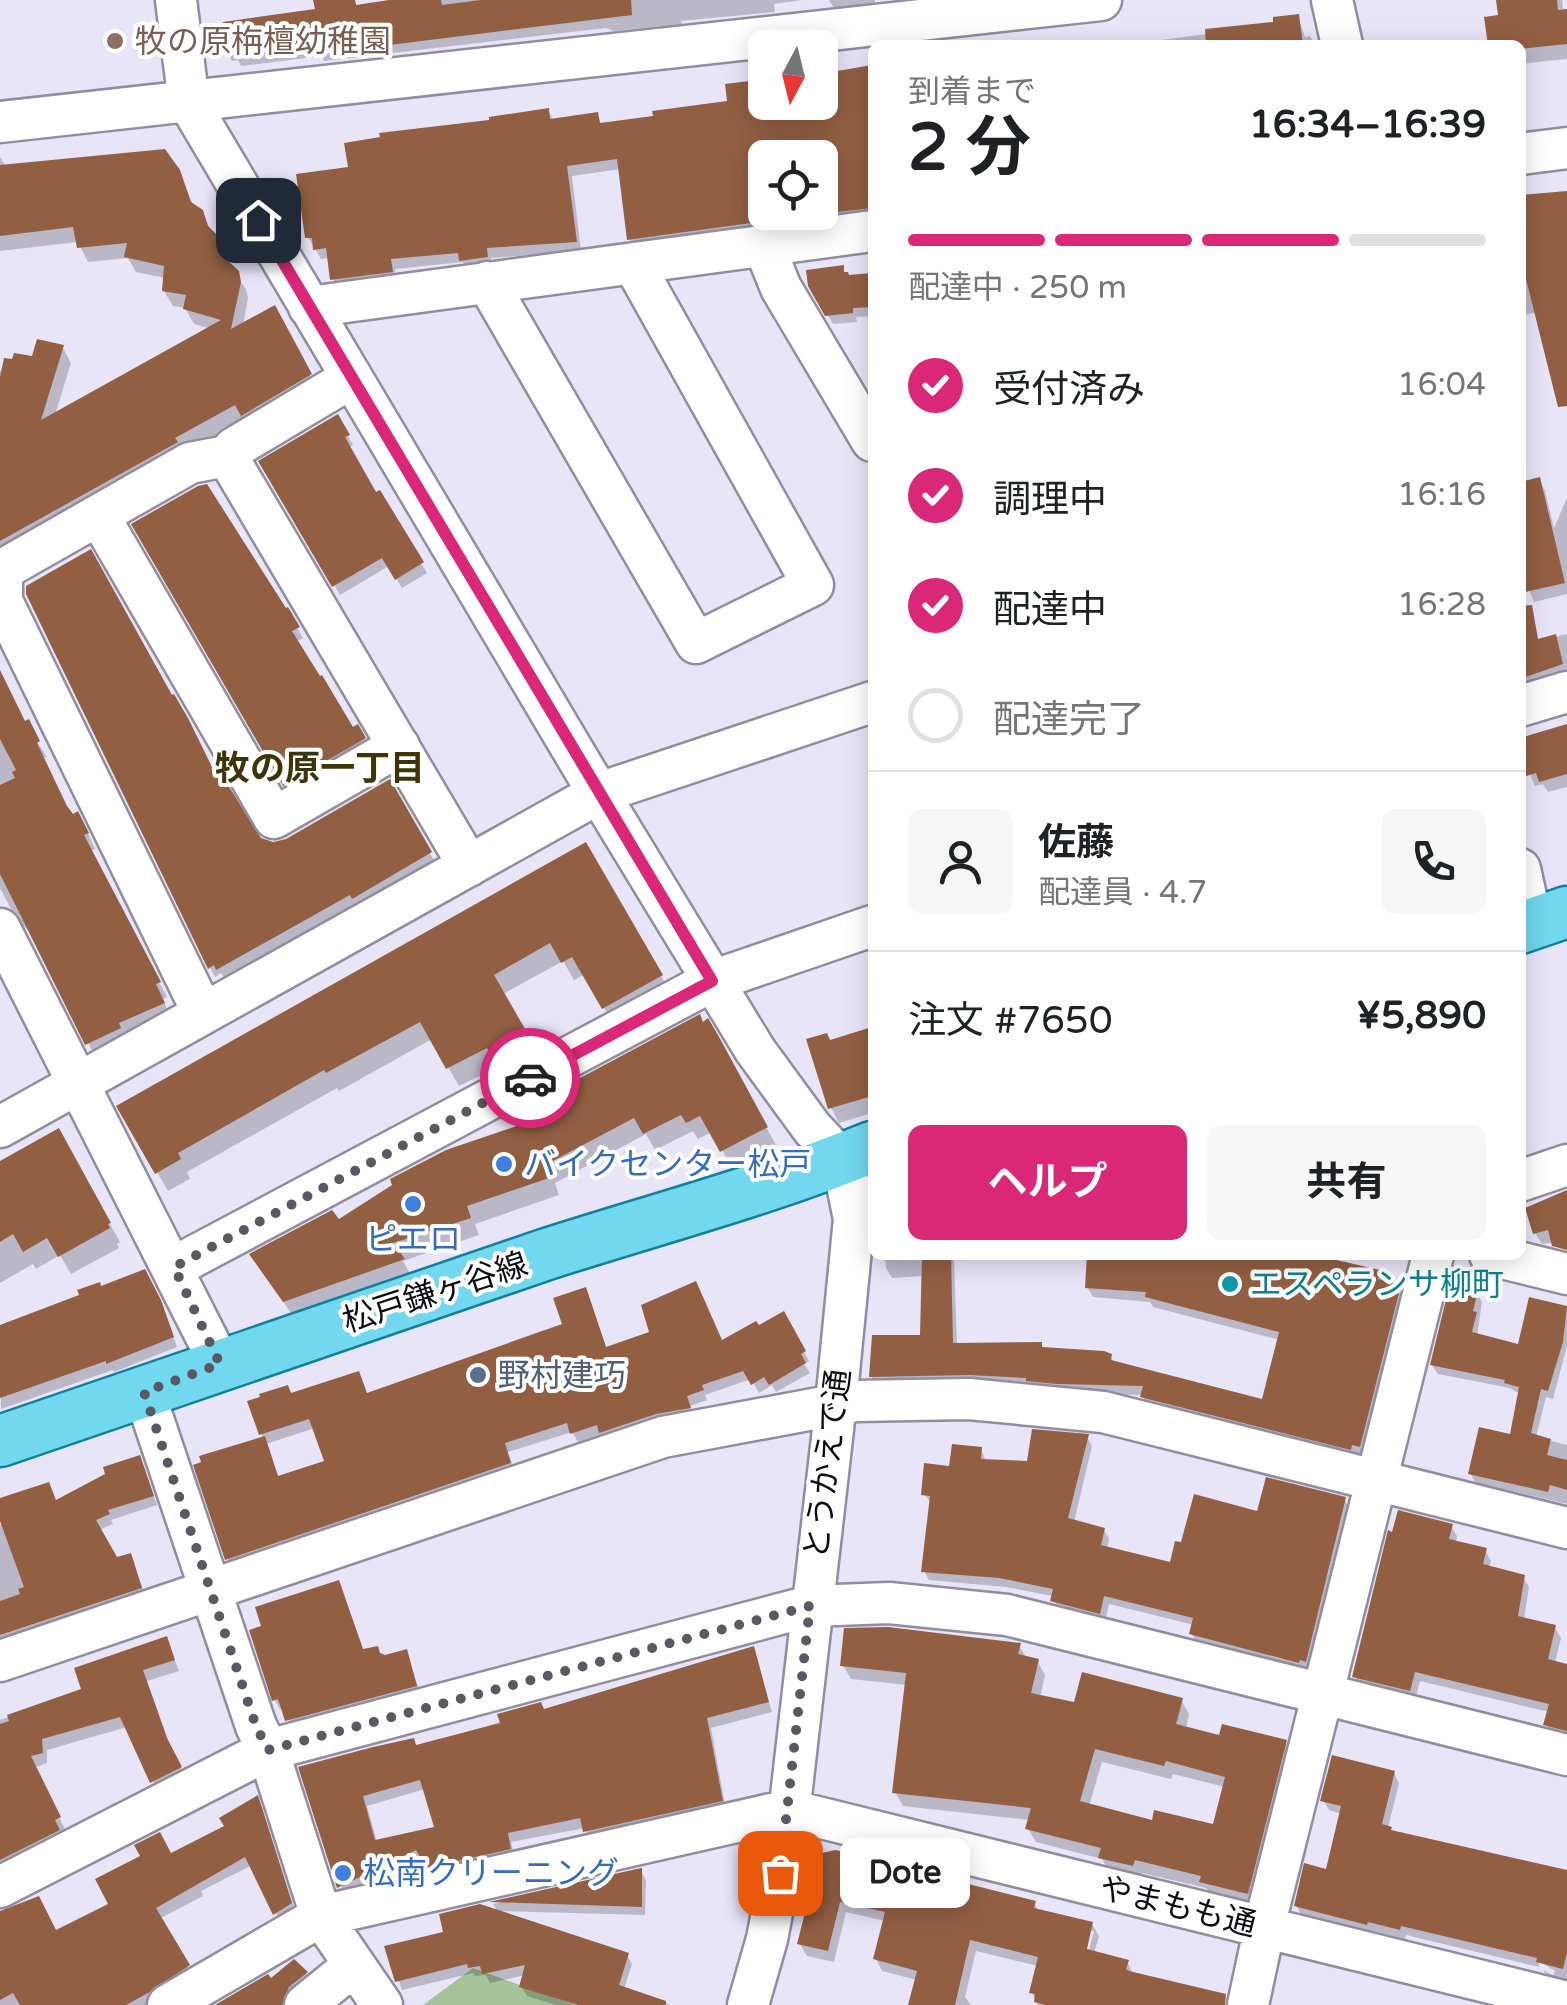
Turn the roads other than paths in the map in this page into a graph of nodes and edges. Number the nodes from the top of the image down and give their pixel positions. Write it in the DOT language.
graph roads {
  1 [pos="176,0"];
  2 [pos="1101,0"];
  3 [pos="1332,0"];
  4 [pos="806,15"];
  5 [pos="916,33"];
  6 [pos="1341,40"];
  7 [pos="189,103"];
  8 [pos="0,122"];
  9 [pos="1567,148"];
  10 [pos="1526,153"];
  11 [pos="868,232"];
  12 [pos="764,246"];
  13 [pos="632,263"];
  14 [pos="487,282"];
  15 [pos="309,307"];
  16 [pos="351,378"];
  17 [pos="868,435"];
  18 [pos="227,456"];
  19 [pos="99,516"];
  20 [pos="1567,692"];
  21 [pos="868,703"];
  22 [pos="1526,704"];
  23 [pos="399,746"];
  24 [pos="599,793"];
  25 [pos="469,866"];
  26 [pos="1526,884"];
  27 [pos="1540,921"];
  28 [pos="868,927"];
  29 [pos="0,929"];
  30 [pos="10,974"];
  31 [pos="712,981"];
  32 [pos="203,1012"];
  33 [pos="77,1084"];
  34 [pos="0,1127"];
  35 [pos="862,1158"];
  36 [pos="1567,1166"];
  37 [pos="1526,1179"];
  38 [pos="1432,1260"];
  39 [pos="1510,1260"];
  40 [pos="174,1267"];
  41 [pos="1567,1274"];
  42 [pos="220,1364"];
  43 [pos="144,1392"];
  44 [pos="836,1403"];
  45 [pos="0,1441"];
  46 [pos="1378,1480"];
  47 [pos="1567,1528"];
  48 [pos="210,1589"];
  49 [pos="810,1606"];
  50 [pos="0,1660"];
  51 [pos="1322,1692"];
  52 [pos="268,1750"];
  53 [pos="1567,1755"];
  54 [pos="788,1810"];
  55 [pos="0,1888"];
  56 [pos="321,1916"];
  57 [pos="1264,1927"];
  58 [pos="353,1966"];
  59 [pos="1567,2002"];
  60 [pos="168,2005"];
  61 [pos="305,2005"];
  62 [pos="382,2005"];
  63 [pos="748,2005"];
  64 [pos="1248,2005"];
  1 -- 7 [label="street"];
  2 -- 5 [label="street"];
  3 -- 6 [label="street"];
  4 -- 5 [label="street"];
  4 -- 7 [label="street"];
  7 -- 8 [label="street"];
  7 -- 15 [label="street"];
  9 -- 10 [label="street"];
  11 -- 12 [label="street"];
  12 -- 13 [label="street"];
  12 -- 17 [label="street"];
  13 -- 14 [label="street"];
  13 -- 14 [label="street"];
  14 -- 15 [label="street"];
  15 -- 16 [label="street"];
  16 -- 18 [label="street"];
  16 -- 24 [label="street"];
  18 -- 19 [label="street"];
  18 -- 23 [label="street"];
  19 -- 23 [label="street"];
  19 -- 32 [label="street"];
  20 -- 22 [label="street"];
  21 -- 24 [label="street"];
  23 -- 25 [label="street"];
  24 -- 25 [label="street"];
  24 -- 31 [label="street"];
  25 -- 32 [label="street"];
  26 -- 27 [label="street"];
  28 -- 31 [label="street"];
  29 -- 30 [label="street"];
  30 -- 33 [label="street"];
  31 -- 35 [label="street"];
  31 -- 40 [label="street"];
  32 -- 33 [label="street"];
  33 -- 34 [label="street"];
  33 -- 40 [label="street"];
  35 -- 42 [label="main road, 松戸鎌ヶ谷線"];
  35 -- 44 [label="street, とうかえで通"];
  36 -- 37 [label="street"];
  38 -- 46 [label="street"];
  39 -- 41 [label="street"];
  40 -- 42 [label="street"];
  42 -- 43 [label="main road, 松戸鎌ヶ谷線"];
  43 -- 45 [label="main road, 松戸鎌ヶ谷線"];
  43 -- 48 [label="street"];
  44 -- 46 [label="street"];
  44 -- 48 [label="street"];
  44 -- 49 [label="street, とうかえで通"];
  46 -- 47 [label="street"];
  46 -- 51 [label="street"];
  48 -- 50 [label="street"];
  48 -- 52 [label="street"];
  49 -- 51 [label="street"];
  49 -- 52 [label="street"];
  49 -- 54 [label="street, とうかえで通"];
  51 -- 53 [label="street"];
  51 -- 57 [label="street"];
  52 -- 55 [label="street"];
  52 -- 56 [label="street"];
  54 -- 56 [label="street"];
  54 -- 57 [label="street, やまもも通"];
  54 -- 63 [label="street, とうかえで通"];
  56 -- 58 [label="street"];
  56 -- 60 [label="street"];
  57 -- 59 [label="street, やまもも通"];
  57 -- 64 [label="street"];
  58 -- 61 [label="street"];
  58 -- 62 [label="street"];
}
